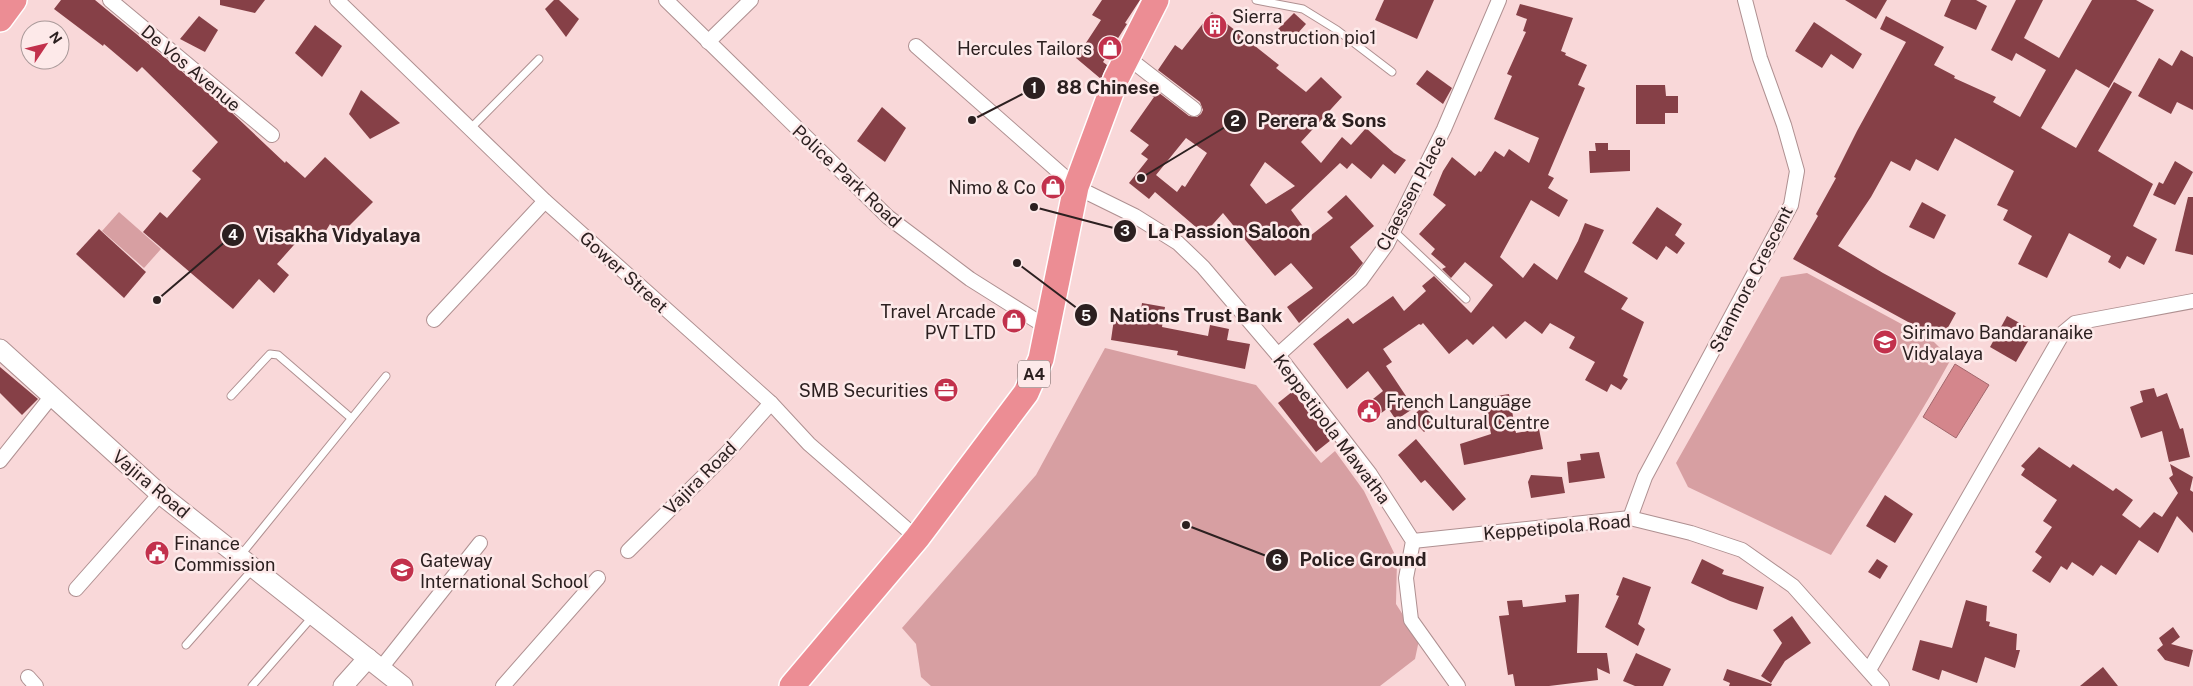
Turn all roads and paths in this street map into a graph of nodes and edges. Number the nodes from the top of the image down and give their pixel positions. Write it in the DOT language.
graph roads {
  1 [pos="14,0"];
  2 [pos="110,0"];
  3 [pos="337,0"];
  4 [pos="666,0"];
  5 [pos="751,0"];
  6 [pos="1256,0"];
  7 [pos="1499,0"];
  8 [pos="1745,0"];
  9 [pos="1152,2"];
  10 [pos="0,19"];
  11 [pos="708,42"];
  12 [pos="916,46"];
  13 [pos="1127,57"];
  14 [pos="539,59"];
  15 [pos="1392,72"];
  16 [pos="1194,109"];
  17 [pos="470,129"];
  18 [pos="272,135"];
  19 [pos="1076,187"];
  20 [pos="545,201"];
  21 [pos="1394,231"];
  22 [pos="1466,300"];
  23 [pos="2193,301"];
  24 [pos="434,320"];
  25 [pos="1048,328"];
  26 [pos="0,349"];
  27 [pos="1278,355"];
  28 [pos="386,376"];
  29 [pos="231,396"];
  30 [pos="51,397"];
  31 [pos="771,404"];
  32 [pos="351,418"];
  33 [pos="0,461"];
  34 [pos="160,494"];
  35 [pos="1630,518"];
  36 [pos="917,538"];
  37 [pos="1413,541"];
  38 [pos="480,543"];
  39 [pos="628,551"];
  40 [pos="247,562"];
  41 [pos="598,578"];
  42 [pos="76,589"];
  43 [pos="314,616"];
  44 [pos="186,645"];
  45 [pos="375,663"];
  46 [pos="1868,670"];
  47 [pos="252,686"];
  48 [pos="343,686"];
  49 [pos="403,686"];
  50 [pos="503,686"];
  51 [pos="792,686"];
  52 [pos="1458,686"];
  53 [pos="1882,686"];
  1 -- 10 [label="highway"];
  2 -- 18 [label="street, De Vos Avenue"];
  3 -- 17 [label="street, Gower Street"];
  4 -- 11 [label="street, Police Park Road"];
  5 -- 11 [label="street"];
  6 -- 15 [label="lane"];
  7 -- 21 [label="street, Claessen Place"];
  8 -- 35 [label="street, Stanmore Crescent"];
  9 -- 13 [label="highway, A4"];
  11 -- 25 [label="street, Police Park Road"];
  12 -- 19 [label="street, Keppetipola Mawatha"];
  13 -- 16 [label="street"];
  13 -- 19 [label="highway, A4"];
  14 -- 17 [label="lane"];
  17 -- 20 [label="street, Gower Street"];
  19 -- 25 [label="highway, A4"];
  19 -- 27 [label="street, Keppetipola Mawatha"];
  20 -- 24 [label="street"];
  20 -- 31 [label="street, Gower Street"];
  21 -- 22 [label="lane"];
  21 -- 27 [label="street, Claessen Place"];
  23 -- 46 [label="street"];
  25 -- 36 [label="highway, A4"];
  26 -- 30 [label="main road, Vajira Road"];
  27 -- 37 [label="street, Keppetipola Mawatha"];
  28 -- 32 [label="lane"];
  29 -- 32 [label="lane"];
  30 -- 33 [label="street"];
  30 -- 34 [label="main road, Vajira Road"];
  31 -- 36 [label="street, Gower Street"];
  31 -- 39 [label="street, Vajira Road"];
  32 -- 40 [label="lane"];
  34 -- 40 [label="main road, Vajira Road"];
  34 -- 42 [label="street"];
  35 -- 37 [label="street, Keppetipola Road"];
  35 -- 46 [label="street, Keppetipola Road"];
  36 -- 51 [label="highway, A4"];
  37 -- 52 [label="street"];
  38 -- 45 [label="street"];
  40 -- 43 [label="main road, Vajira Road"];
  40 -- 44 [label="lane"];
  41 -- 50 [label="street"];
  43 -- 45 [label="main road, Vajira Road"];
  43 -- 47 [label="lane"];
  45 -- 48 [label="main road"];
  45 -- 49 [label="main road, Vajira Road"];
  46 -- 53 [label="street, Keppetipola Road"];
}
